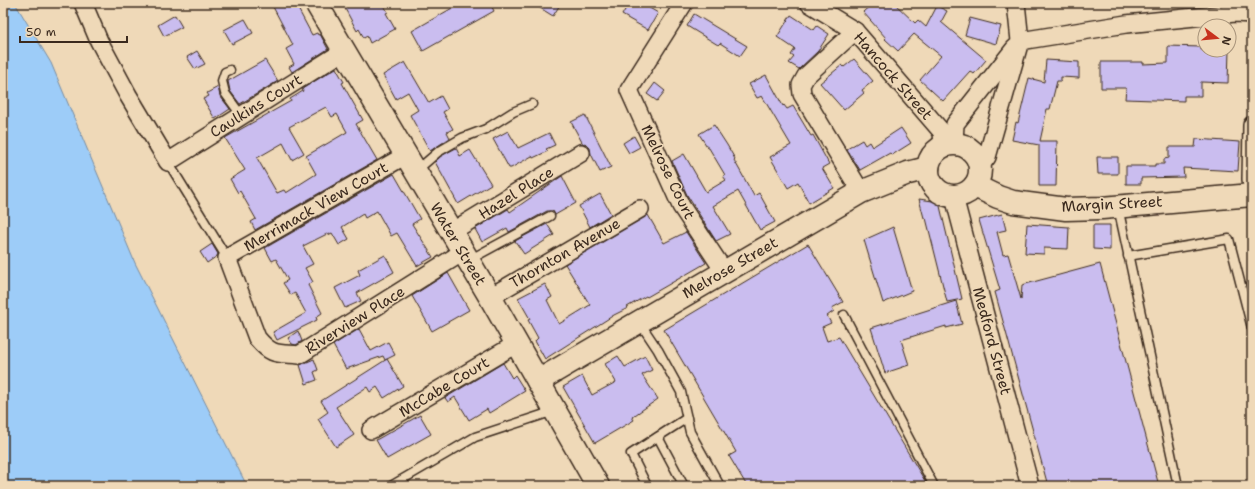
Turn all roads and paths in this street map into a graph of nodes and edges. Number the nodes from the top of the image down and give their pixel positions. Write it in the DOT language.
graph roads {
  1 [pos="83,3"];
  2 [pos="316,3"];
  3 [pos="684,3"];
  4 [pos="809,3"];
  5 [pos="1016,3"];
  6 [pos="1252,14"];
  7 [pos="855,31"];
  8 [pos="1020,41"];
  9 [pos="344,51"];
  10 [pos="230,70"];
  11 [pos="532,104"];
  12 [pos="242,116"];
  13 [pos="1252,125"];
  14 [pos="948,145"];
  15 [pos="581,153"];
  16 [pos="168,162"];
  17 [pos="411,164"];
  18 [pos="928,168"];
  19 [pos="978,176"];
  20 [pos="1252,186"];
  21 [pos="861,192"];
  22 [pos="1252,195"];
  23 [pos="954,196"];
  24 [pos="1118,206"];
  25 [pos="640,209"];
  26 [pos="550,216"];
  27 [pos="451,232"];
  28 [pos="465,256"];
  29 [pos="1128,256"];
  30 [pos="227,258"];
  31 [pos="724,271"];
  32 [pos="490,297"];
  33 [pos="844,315"];
  34 [pos="639,321"];
  35 [pos="1252,328"];
  36 [pos="516,344"];
  37 [pos="538,381"];
  38 [pos="555,410"];
  39 [pos="687,418"];
  40 [pos="372,430"];
  41 [pos="658,437"];
  42 [pos="391,486"];
  43 [pos="598,486"];
  44 [pos="647,486"];
  45 [pos="684,486"];
  46 [pos="720,486"];
  47 [pos="934,486"];
  48 [pos="1030,486"];
  49 [pos="1178,486"];
  1 -- 16 [label="street"];
  2 -- 9 [label="street, Water Street"];
  3 -- 31 [label="street, Melrose Court"];
  4 -- 7 [label="street, Hancock Street"];
  5 -- 8 [label="street"];
  6 -- 8 [label="street"];
  7 -- 14 [label="street, Hancock Street"];
  7 -- 21 [label="street"];
  8 -- 14 [label="street"];
  8 -- 19 [label="street"];
  9 -- 12 [label="street, Caulkins Court"];
  9 -- 17 [label="street, Water Street"];
  10 -- 12 [label="lane"];
  11 -- 17 [label="lane"];
  12 -- 16 [label="street, Caulkins Court"];
  13 -- 20 [label="street"];
  14 -- 18 [label="street"];
  14 -- 19 [label="street"];
  15 -- 27 [label="street, Hazel Place"];
  16 -- 30 [label="lane"];
  17 -- 27 [label="street, Water Street"];
  17 -- 30 [label="street, Merrimack View Court"];
  18 -- 21 [label="street, Melrose Street"];
  18 -- 23 [label="street"];
  19 -- 23 [label="street"];
  19 -- 24 [label="street, Margin Street"];
  21 -- 31 [label="street, Melrose Street"];
  22 -- 24 [label="street, Margin Street"];
  23 -- 48 [label="street, Medford Street"];
  24 -- 29 [label="lane"];
  25 -- 32 [label="street, Thornton Avenue"];
  26 -- 28 [label="lane"];
  27 -- 28 [label="street, Water Street"];
  28 -- 30 [label="street, Riverview Place"];
  28 -- 32 [label="street, Water Street"];
  29 -- 35 [label="lane"];
  29 -- 49 [label="lane"];
  31 -- 34 [label="street, Melrose Street"];
  32 -- 36 [label="street, Water Street"];
  33 -- 47 [label="lane"];
  34 -- 37 [label="street, Melrose Street"];
  34 -- 39 [label="lane"];
  36 -- 37 [label="street, Water Street"];
  36 -- 40 [label="street, McCabe Court"];
  37 -- 38 [label="street, Water Street"];
  38 -- 42 [label="lane"];
  38 -- 43 [label="street, Water Street"];
  39 -- 41 [label="lane"];
  39 -- 46 [label="lane"];
  41 -- 44 [label="lane"];
  41 -- 45 [label="lane"];
}
